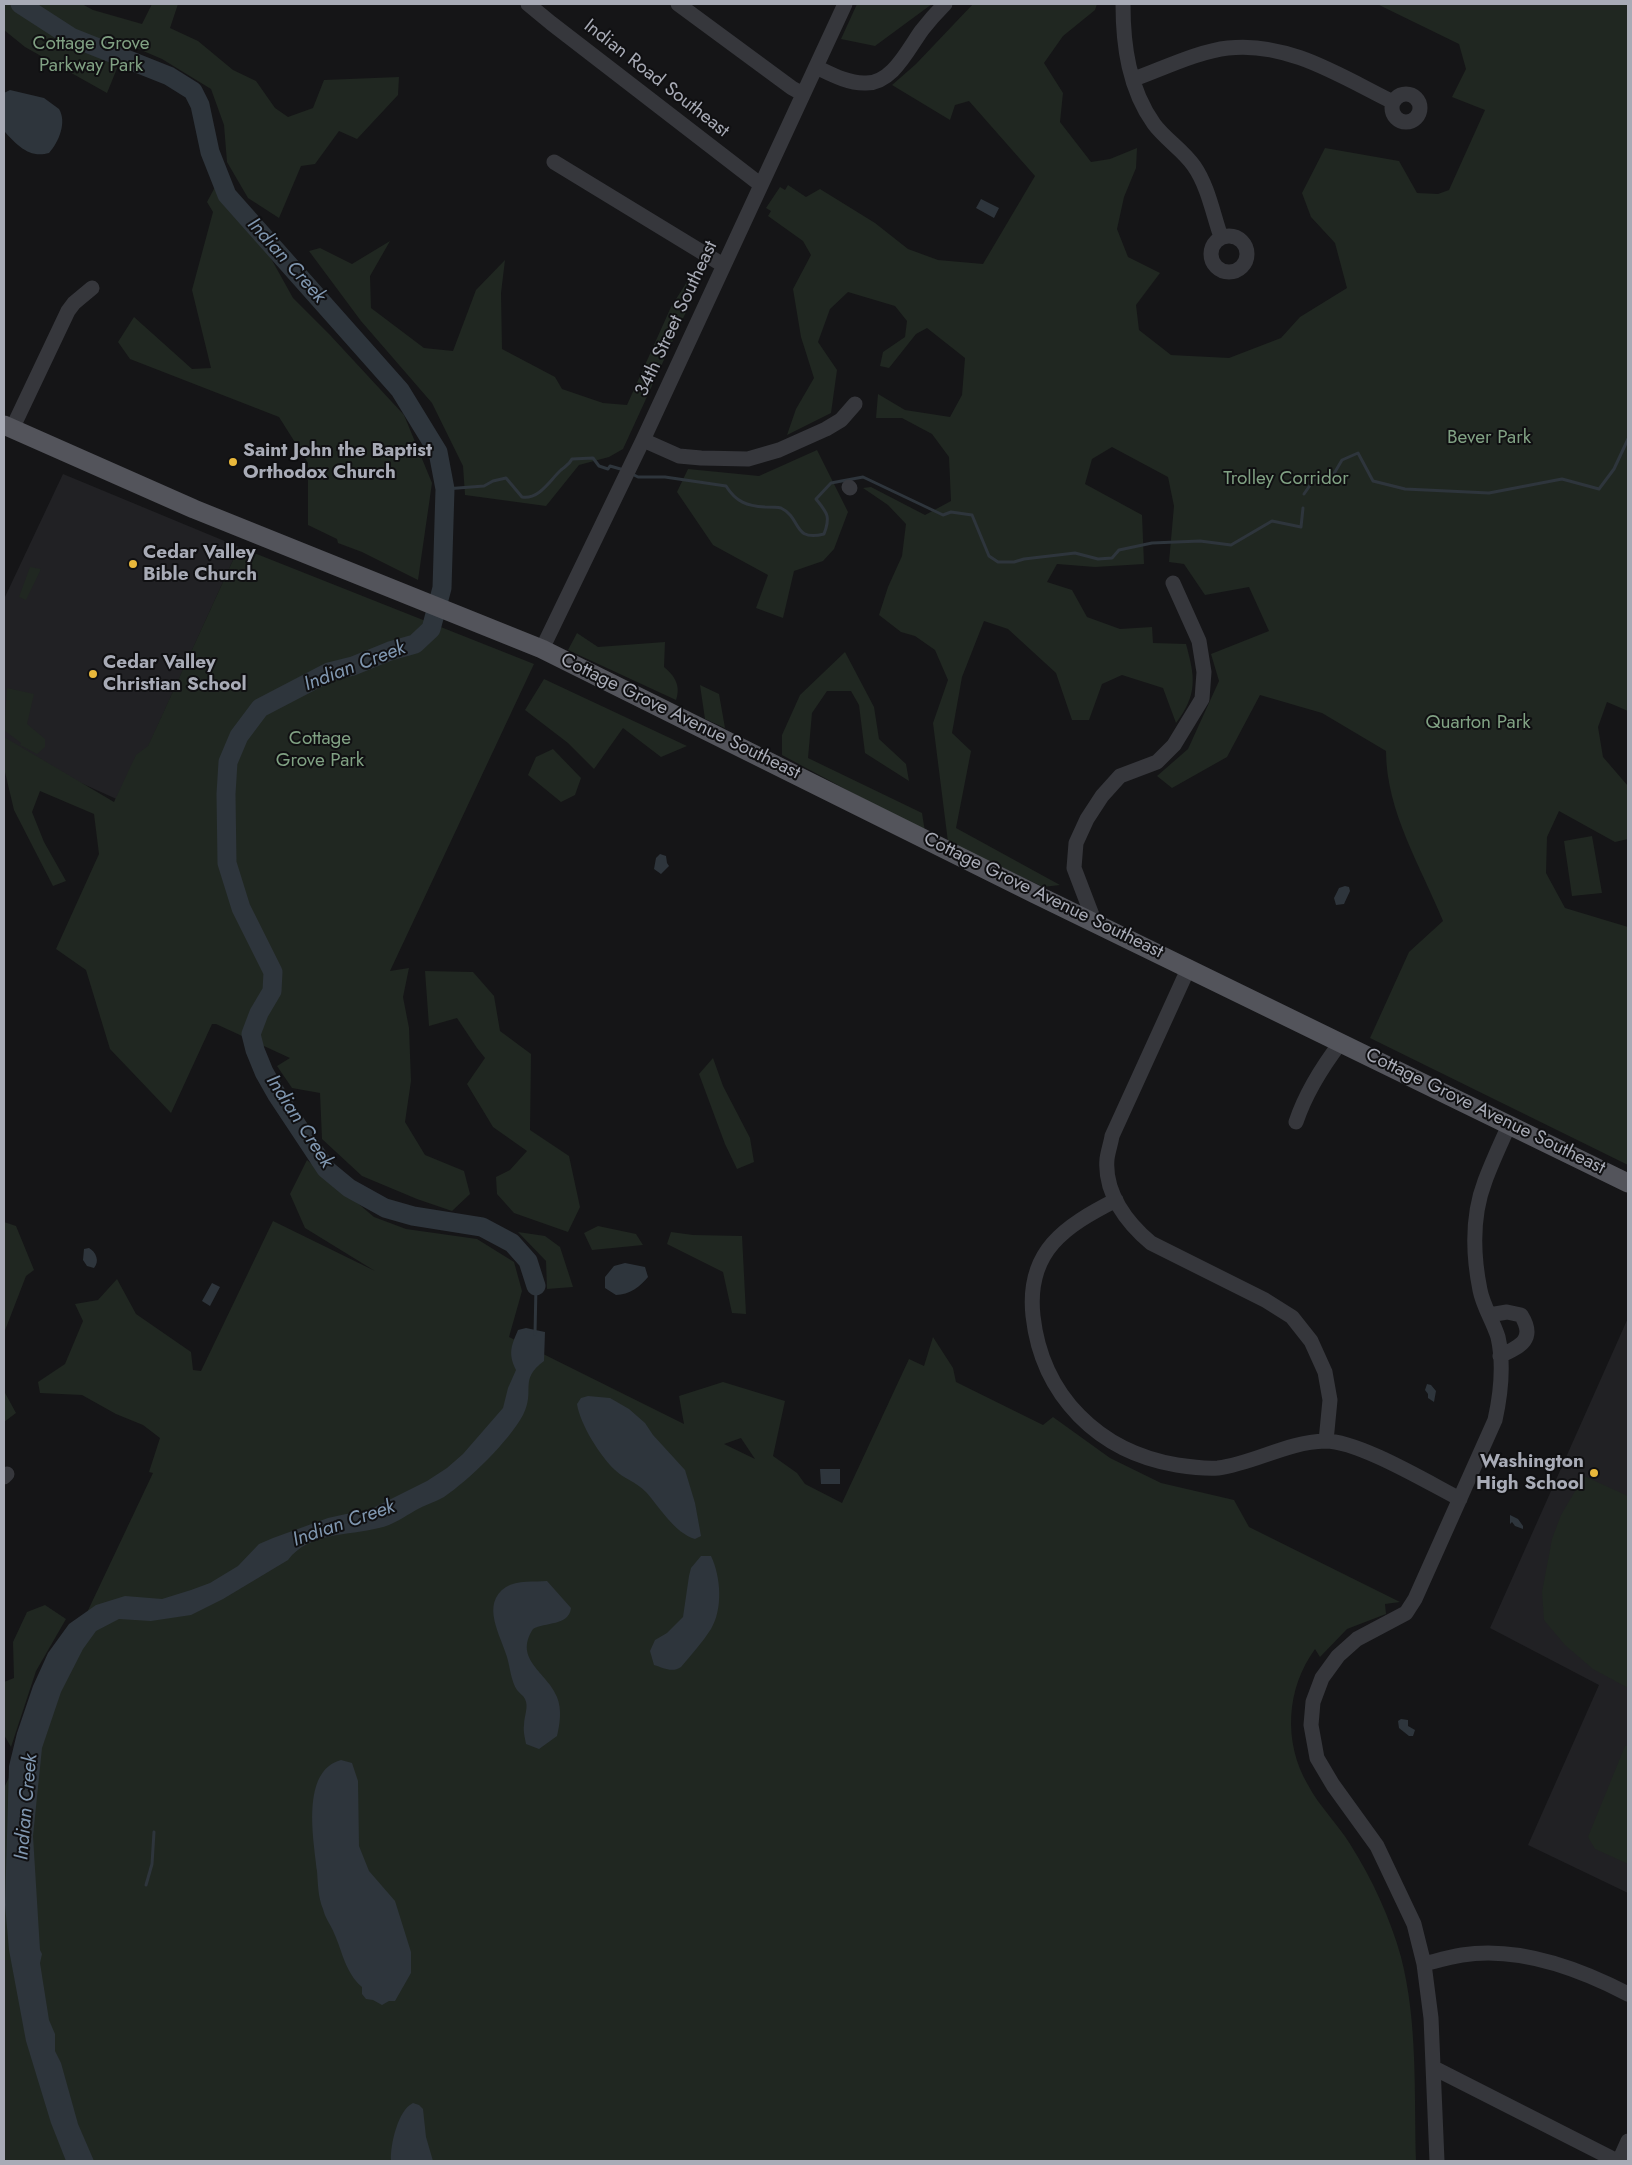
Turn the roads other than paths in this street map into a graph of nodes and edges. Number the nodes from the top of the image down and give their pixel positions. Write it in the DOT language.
graph roads {
  1 [pos="528,4"];
  2 [pos="678,4"];
  3 [pos="844,4"];
  4 [pos="945,4"];
  5 [pos="1123,4"];
  6 [pos="816,68"];
  7 [pos="1134,79"];
  8 [pos="803,94"];
  9 [pos="1393,102"];
  10 [pos="554,162"];
  11 [pos="761,185"];
  12 [pos="1221,237"];
  13 [pos="723,265"];
  14 [pos="92,288"];
  15 [pos="854,404"];
  16 [pos="8,427"];
  17 [pos="644,440"];
  18 [pos="1173,583"];
  19 [pos="542,649"];
  20 [pos="1096,923"];
  21 [pos="1190,968"];
  22 [pos="1341,1042"];
  23 [pos="1296,1122"];
  24 [pos="1509,1124"];
  25 [pos="1628,1183"];
  26 [pos="1116,1200"];
  27 [pos="1489,1315"];
  28 [pos="1500,1356"];
  29 [pos="1326,1441"];
  30 [pos="1460,1499"];
  31 [pos="1424,1964"];
  32 [pos="1628,1994"];
  33 [pos="1434,2068"];
  34 [pos="1628,2141"];
  35 [pos="1437,2161"];
  36 [pos="1618,2161"];
  1 -- 11 [label="street, Indian Road Southeast"];
  2 -- 8 [label="street"];
  3 -- 6 [label="street, 34th Street Southeast"];
  4 -- 6 [label="street"];
  5 -- 7 [label="street"];
  6 -- 8 [label="street, 34th Street Southeast"];
  7 -- 9 [label="street"];
  7 -- 12 [label="street"];
  8 -- 11 [label="street, 34th Street Southeast"];
  10 -- 13 [label="street"];
  11 -- 13 [label="street, 34th Street Southeast"];
  13 -- 17 [label="street, 34th Street Southeast"];
  14 -- 16 [label="street"];
  15 -- 17 [label="street"];
  16 -- 19 [label="main road, Cottage Grove Avenue Southeast"];
  17 -- 19 [label="street, 34th Street Southeast"];
  18 -- 20 [label="street"];
  19 -- 20 [label="main road, Cottage Grove Avenue Southeast"];
  20 -- 21 [label="main road, Cottage Grove Avenue Southeast"];
  21 -- 22 [label="main road, Cottage Grove Avenue Southeast"];
  21 -- 26 [label="street"];
  22 -- 23 [label="street"];
  22 -- 24 [label="main road, Cottage Grove Avenue Southeast"];
  24 -- 25 [label="main road, Cottage Grove Avenue Southeast"];
  24 -- 27 [label="street"];
  26 -- 29 [label="street"];
  26 -- 29 [label="street"];
  27 -- 28 [label="street"];
  27 -- 28 [label="street"];
  28 -- 30 [label="street"];
  29 -- 30 [label="street"];
  30 -- 31 [label="street"];
  31 -- 32 [label="street"];
  31 -- 33 [label="street"];
  33 -- 35 [label="street"];
  33 -- 36 [label="street"];
  34 -- 36 [label="street"];
}
